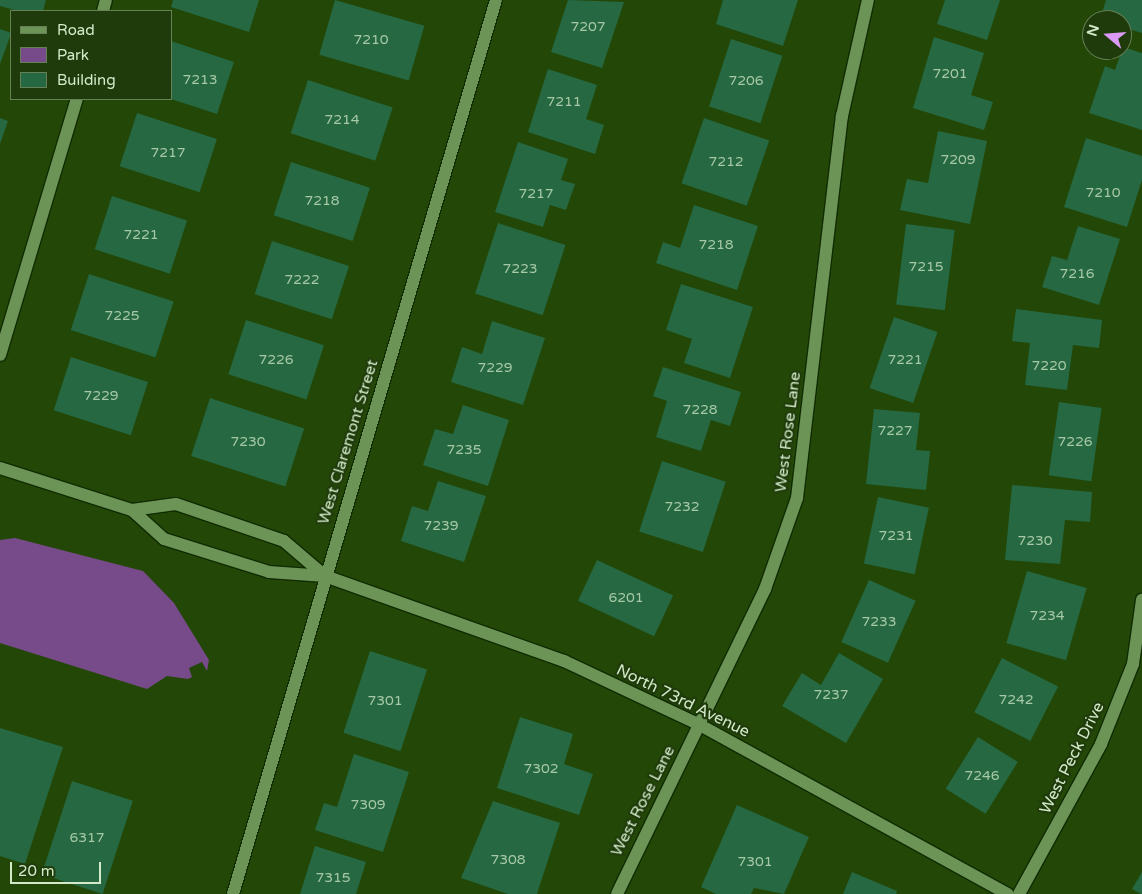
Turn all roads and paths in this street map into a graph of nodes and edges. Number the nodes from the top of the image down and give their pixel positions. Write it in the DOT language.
graph roads {
  1 [pos="496,0"];
  2 [pos="868,0"];
  3 [pos="76,100"];
  4 [pos="0,355"];
  5 [pos="0,468"];
  6 [pos="132,510"];
  7 [pos="325,576"];
  8 [pos="1142,600"];
  9 [pos="700,725"];
  10 [pos="233,894"];
  11 [pos="618,894"];
  12 [pos="1008,894"];
  13 [pos="1019,894"];
  1 -- 7 [label="street, West Claremont Street"];
  2 -- 9 [label="street, West Rose Lane"];
  3 -- 4 [label="street"];
  5 -- 6 [label="street, North 73rd Avenue"];
  6 -- 7 [label="street, North 73rd Avenue"];
  6 -- 7 [label="street, North 73rd Avenue"];
  7 -- 9 [label="street, North 73rd Avenue"];
  7 -- 10 [label="street, West Claremont Street"];
  8 -- 13 [label="street, West Peck Drive"];
  9 -- 11 [label="street, West Rose Lane"];
  9 -- 12 [label="street, North 73rd Avenue"];
}
